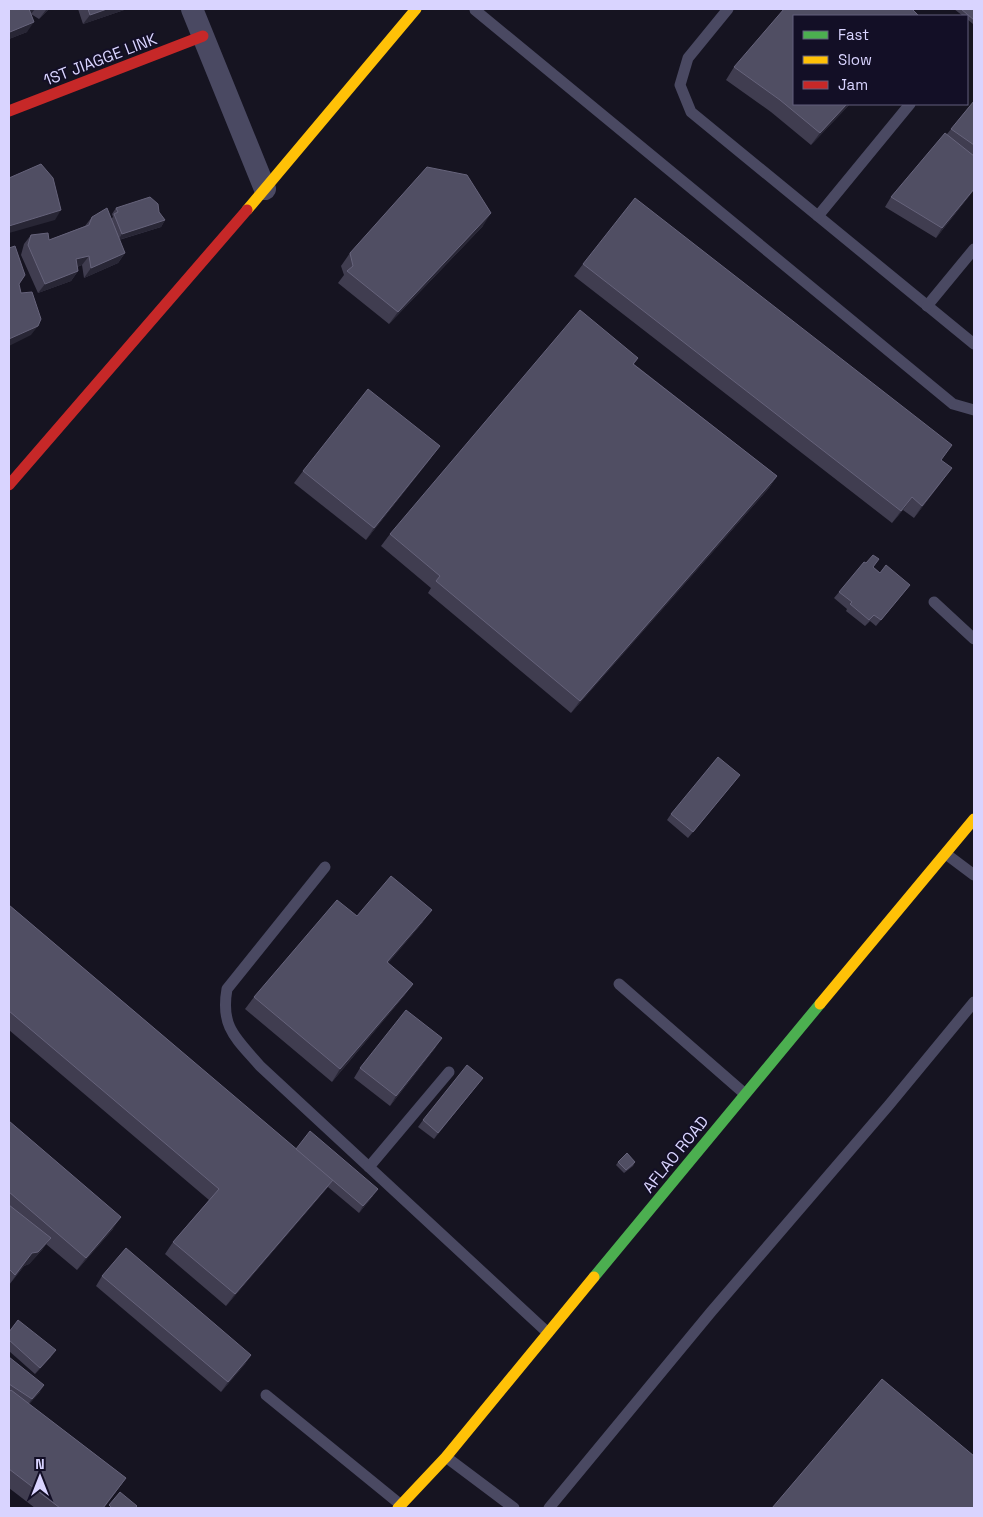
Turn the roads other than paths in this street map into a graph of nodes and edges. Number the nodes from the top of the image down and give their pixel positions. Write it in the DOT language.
graph roads {
  1 [pos="192,9"];
  2 [pos="416,9"];
  3 [pos="728,9"];
  4 [pos="475,10"];
  5 [pos="204,36"];
  6 [pos="909,105"];
  7 [pos="9,111"];
  8 [pos="265,189"];
  9 [pos="818,216"];
  10 [pos="974,249"];
  11 [pos="927,306"];
  12 [pos="974,344"];
  13 [pos="974,410"];
  14 [pos="9,485"];
  15 [pos="934,602"];
  16 [pos="974,639"];
  17 [pos="974,819"];
  18 [pos="946,854"];
  19 [pos="325,867"];
  20 [pos="974,875"];
  21 [pos="619,984"];
  22 [pos="974,1002"];
  23 [pos="449,1072"];
  24 [pos="745,1094"];
  25 [pos="369,1167"];
  26 [pos="548,1333"];
  27 [pos="266,1395"];
  28 [pos="446,1457"];
  29 [pos="399,1506"];
  30 [pos="514,1508"];
  31 [pos="549,1508"];
  1 -- 5 [label="street"];
  2 -- 8 [label="main road"];
  3 -- 9 [label="lane"];
  4 -- 13 [label="lane"];
  5 -- 7 [label="main road, 1ST JIAGGE LINK"];
  5 -- 8 [label="street"];
  6 -- 9 [label="lane"];
  8 -- 14 [label="main road"];
  9 -- 11 [label="lane"];
  10 -- 11 [label="lane"];
  11 -- 12 [label="lane"];
  15 -- 16 [label="lane"];
  17 -- 18 [label="main road, AFLAO ROAD"];
  18 -- 20 [label="lane"];
  18 -- 24 [label="main road, AFLAO ROAD"];
  19 -- 25 [label="lane"];
  21 -- 24 [label="lane"];
  22 -- 31 [label="lane"];
  23 -- 25 [label="lane"];
  24 -- 26 [label="main road, AFLAO ROAD"];
  25 -- 26 [label="lane"];
  26 -- 28 [label="main road, AFLAO ROAD"];
  27 -- 29 [label="lane"];
  28 -- 29 [label="main road, AFLAO ROAD"];
  28 -- 30 [label="lane"];
}
